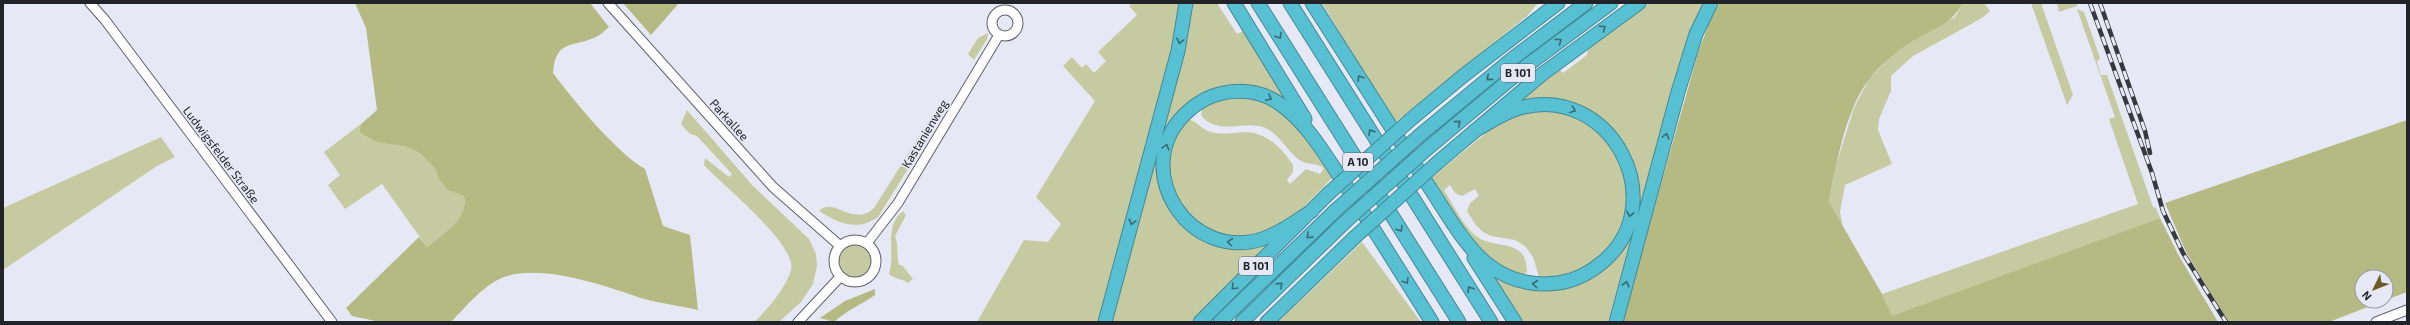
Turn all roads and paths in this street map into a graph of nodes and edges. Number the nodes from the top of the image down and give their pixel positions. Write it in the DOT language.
graph roads {
  1 [pos="90,3"];
  2 [pos="608,3"];
  3 [pos="1186,3"];
  4 [pos="1234,3"];
  5 [pos="1258,3"];
  6 [pos="1290,3"];
  7 [pos="1544,3"];
  8 [pos="1558,3"];
  9 [pos="1586,3"];
  10 [pos="1611,3"];
  11 [pos="1639,3"];
  12 [pos="1711,3"];
  13 [pos="1313,4"];
  14 [pos="1533,21"];
  15 [pos="999,34"];
  16 [pos="1474,131"];
  17 [pos="1426,182"];
  18 [pos="1348,188"];
  19 [pos="1312,211"];
  20 [pos="867,243"];
  21 [pos="839,245"];
  22 [pos="840,277"];
  23 [pos="2407,310"];
  24 [pos="2407,315"];
  25 [pos="2393,317"];
  26 [pos="332,322"];
  27 [pos="798,322"];
  28 [pos="1105,322"];
  29 [pos="1200,322"];
  30 [pos="1220,322"];
  31 [pos="1242,322"];
  32 [pos="1267,322"];
  33 [pos="1432,322"];
  34 [pos="1459,322"];
  35 [pos="1491,322"];
  36 [pos="1514,322"];
  37 [pos="1616,322"];
  38 [pos="2376,322"];
  1 -- 26 [label="street, Ludwigsfelder Straße"];
  2 -- 21 [label="street, Parkallee"];
  3 -- 28 [label="highway, one-way"];
  4 -- 18 [label="highway"];
  5 -- 34 [label="highway, A 10, one-way"];
  35 -- 6 [label="highway, A 10, one-way"];
  7 -- 14 [label="highway"];
  8 -- 14 [label="highway, B 101"];
  9 -- 30 [label="highway, B 101, one-way, bridge"];
  31 -- 10 [label="highway, B 101, one-way, bridge"];
  16 -- 11 [label="highway, B 101, one-way"];
  37 -- 12 [label="highway, one-way"];
  17 -- 13 [label="highway, one-way"];
  14 -- 19 [label="highway, B 101, bridge"];
  15 -- 20 [label="street, Kastanienweg"];
  16 -- 17 [label="highway, one-way"];
  16 -- 32 [label="highway, B 101, bridge"];
  17 -- 36 [label="highway"];
  19 -- 18 [label="highway, one-way"];
  18 -- 33 [label="highway, one-way"];
  19 -- 29 [label="highway, B 101, one-way"];
  20 -- 21 [label="street"];
  20 -- 22 [label="street"];
  21 -- 22 [label="street"];
  22 -- 27 [label="street"];
  23 -- 25 [label="street"];
  24 -- 25 [label="street"];
  25 -- 38 [label="street"];
}
